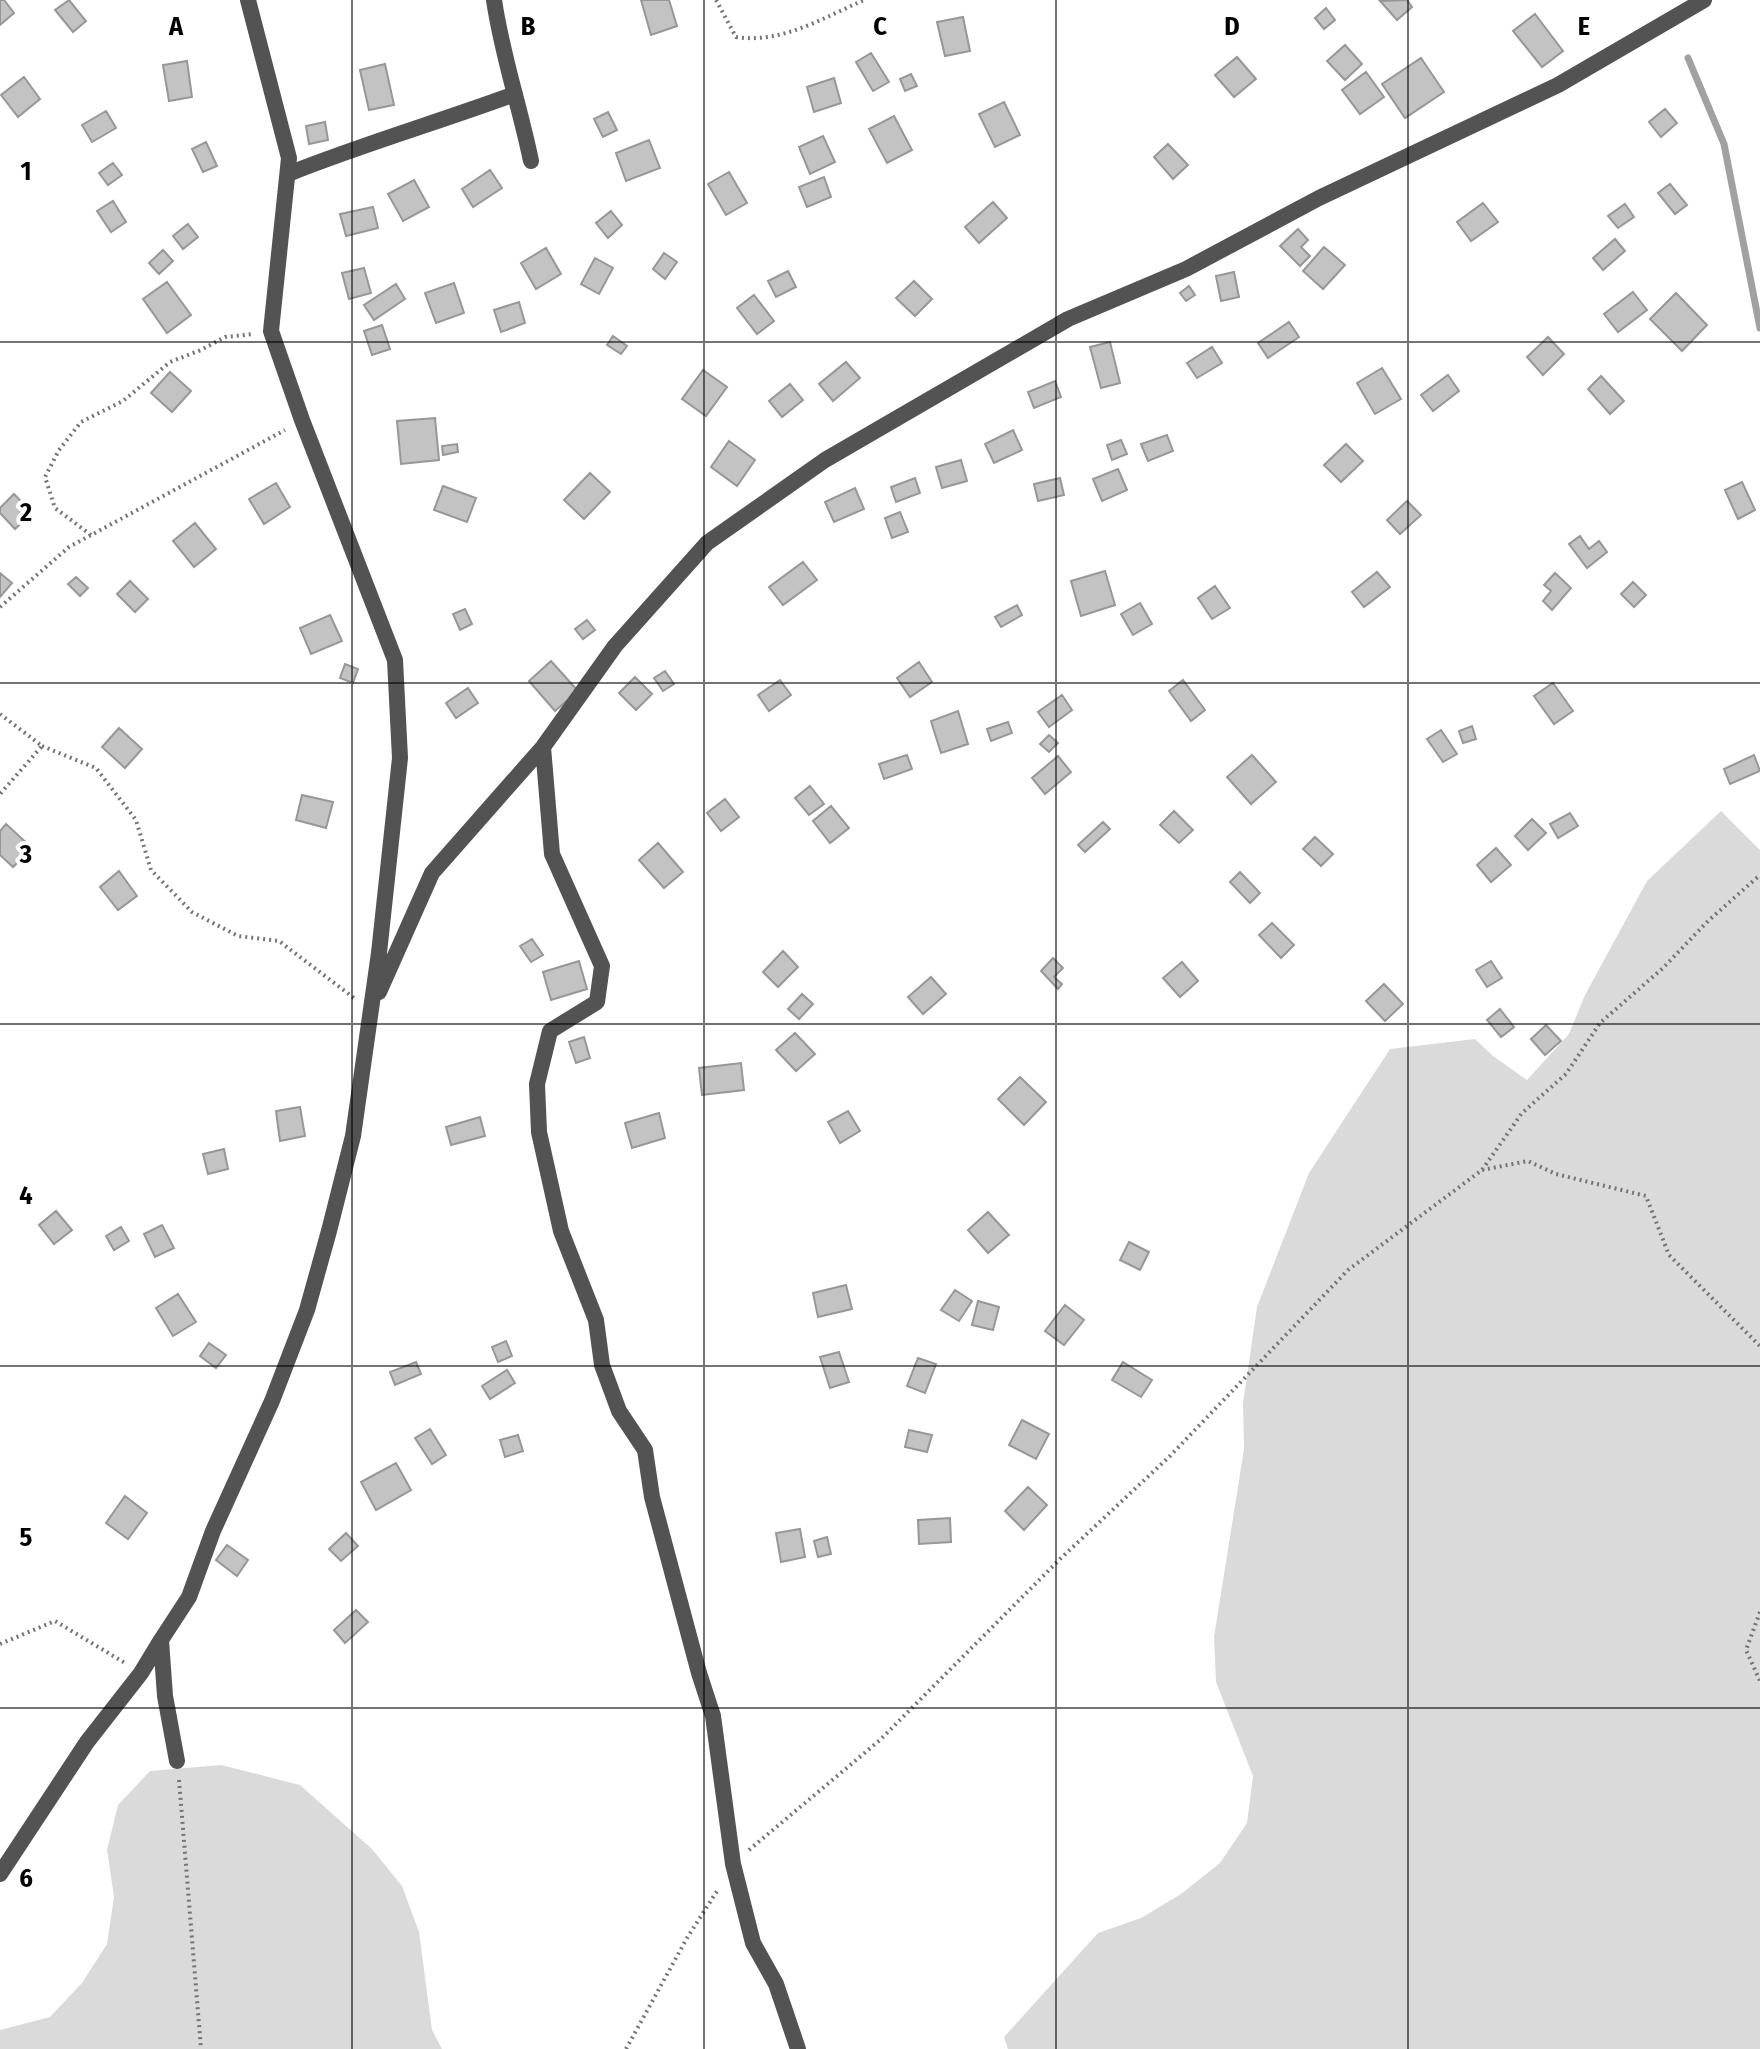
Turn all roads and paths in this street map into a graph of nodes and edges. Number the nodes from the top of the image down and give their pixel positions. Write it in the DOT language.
graph roads {
  1 [pos="248,0"];
  2 [pos="494,0"];
  3 [pos="716,0"];
  4 [pos="864,0"];
  5 [pos="1704,0"];
  6 [pos="515,94"];
  7 [pos="531,161"];
  8 [pos="288,174"];
  9 [pos="271,331"];
  10 [pos="302,420"];
  11 [pos="91,535"];
  12 [pos="0,607"];
  13 [pos="0,714"];
  14 [pos="42,746"];
  15 [pos="543,747"];
  16 [pos="0,794"];
  17 [pos="1760,875"];
  18 [pos="370,1011"];
  19 [pos="1482,1170"];
  20 [pos="1760,1346"];
  21 [pos="1760,1612"];
  22 [pos="161,1640"];
  23 [pos="0,1644"];
  24 [pos="141,1673"];
  25 [pos="1760,1681"];
  26 [pos="177,1761"];
  27 [pos="733,1864"];
  28 [pos="0,1874"];
  29 [pos="201,2049"];
  30 [pos="626,2049"];
  31 [pos="798,2049"];
  1 -- 8 [label="street"];
  2 -- 6 [label="street"];
  3 -- 4 [label="path"];
  5 -- 15 [label="street"];
  6 -- 7 [label="street"];
  6 -- 8 [label="street"];
  8 -- 9 [label="street"];
  9 -- 10 [label="street"];
  9 -- 11 [label="path"];
  10 -- 11 [label="path"];
  10 -- 18 [label="street"];
  11 -- 12 [label="path"];
  13 -- 14 [label="path"];
  14 -- 16 [label="path"];
  14 -- 18 [label="path"];
  15 -- 18 [label="street"];
  15 -- 27 [label="street"];
  17 -- 19 [label="path"];
  18 -- 22 [label="street"];
  19 -- 20 [label="path"];
  19 -- 27 [label="path"];
  21 -- 25 [label="path"];
  22 -- 24 [label="street"];
  22 -- 26 [label="street"];
  23 -- 24 [label="path"];
  24 -- 28 [label="street"];
  26 -- 29 [label="path"];
  27 -- 30 [label="path"];
  27 -- 31 [label="street"];
}
